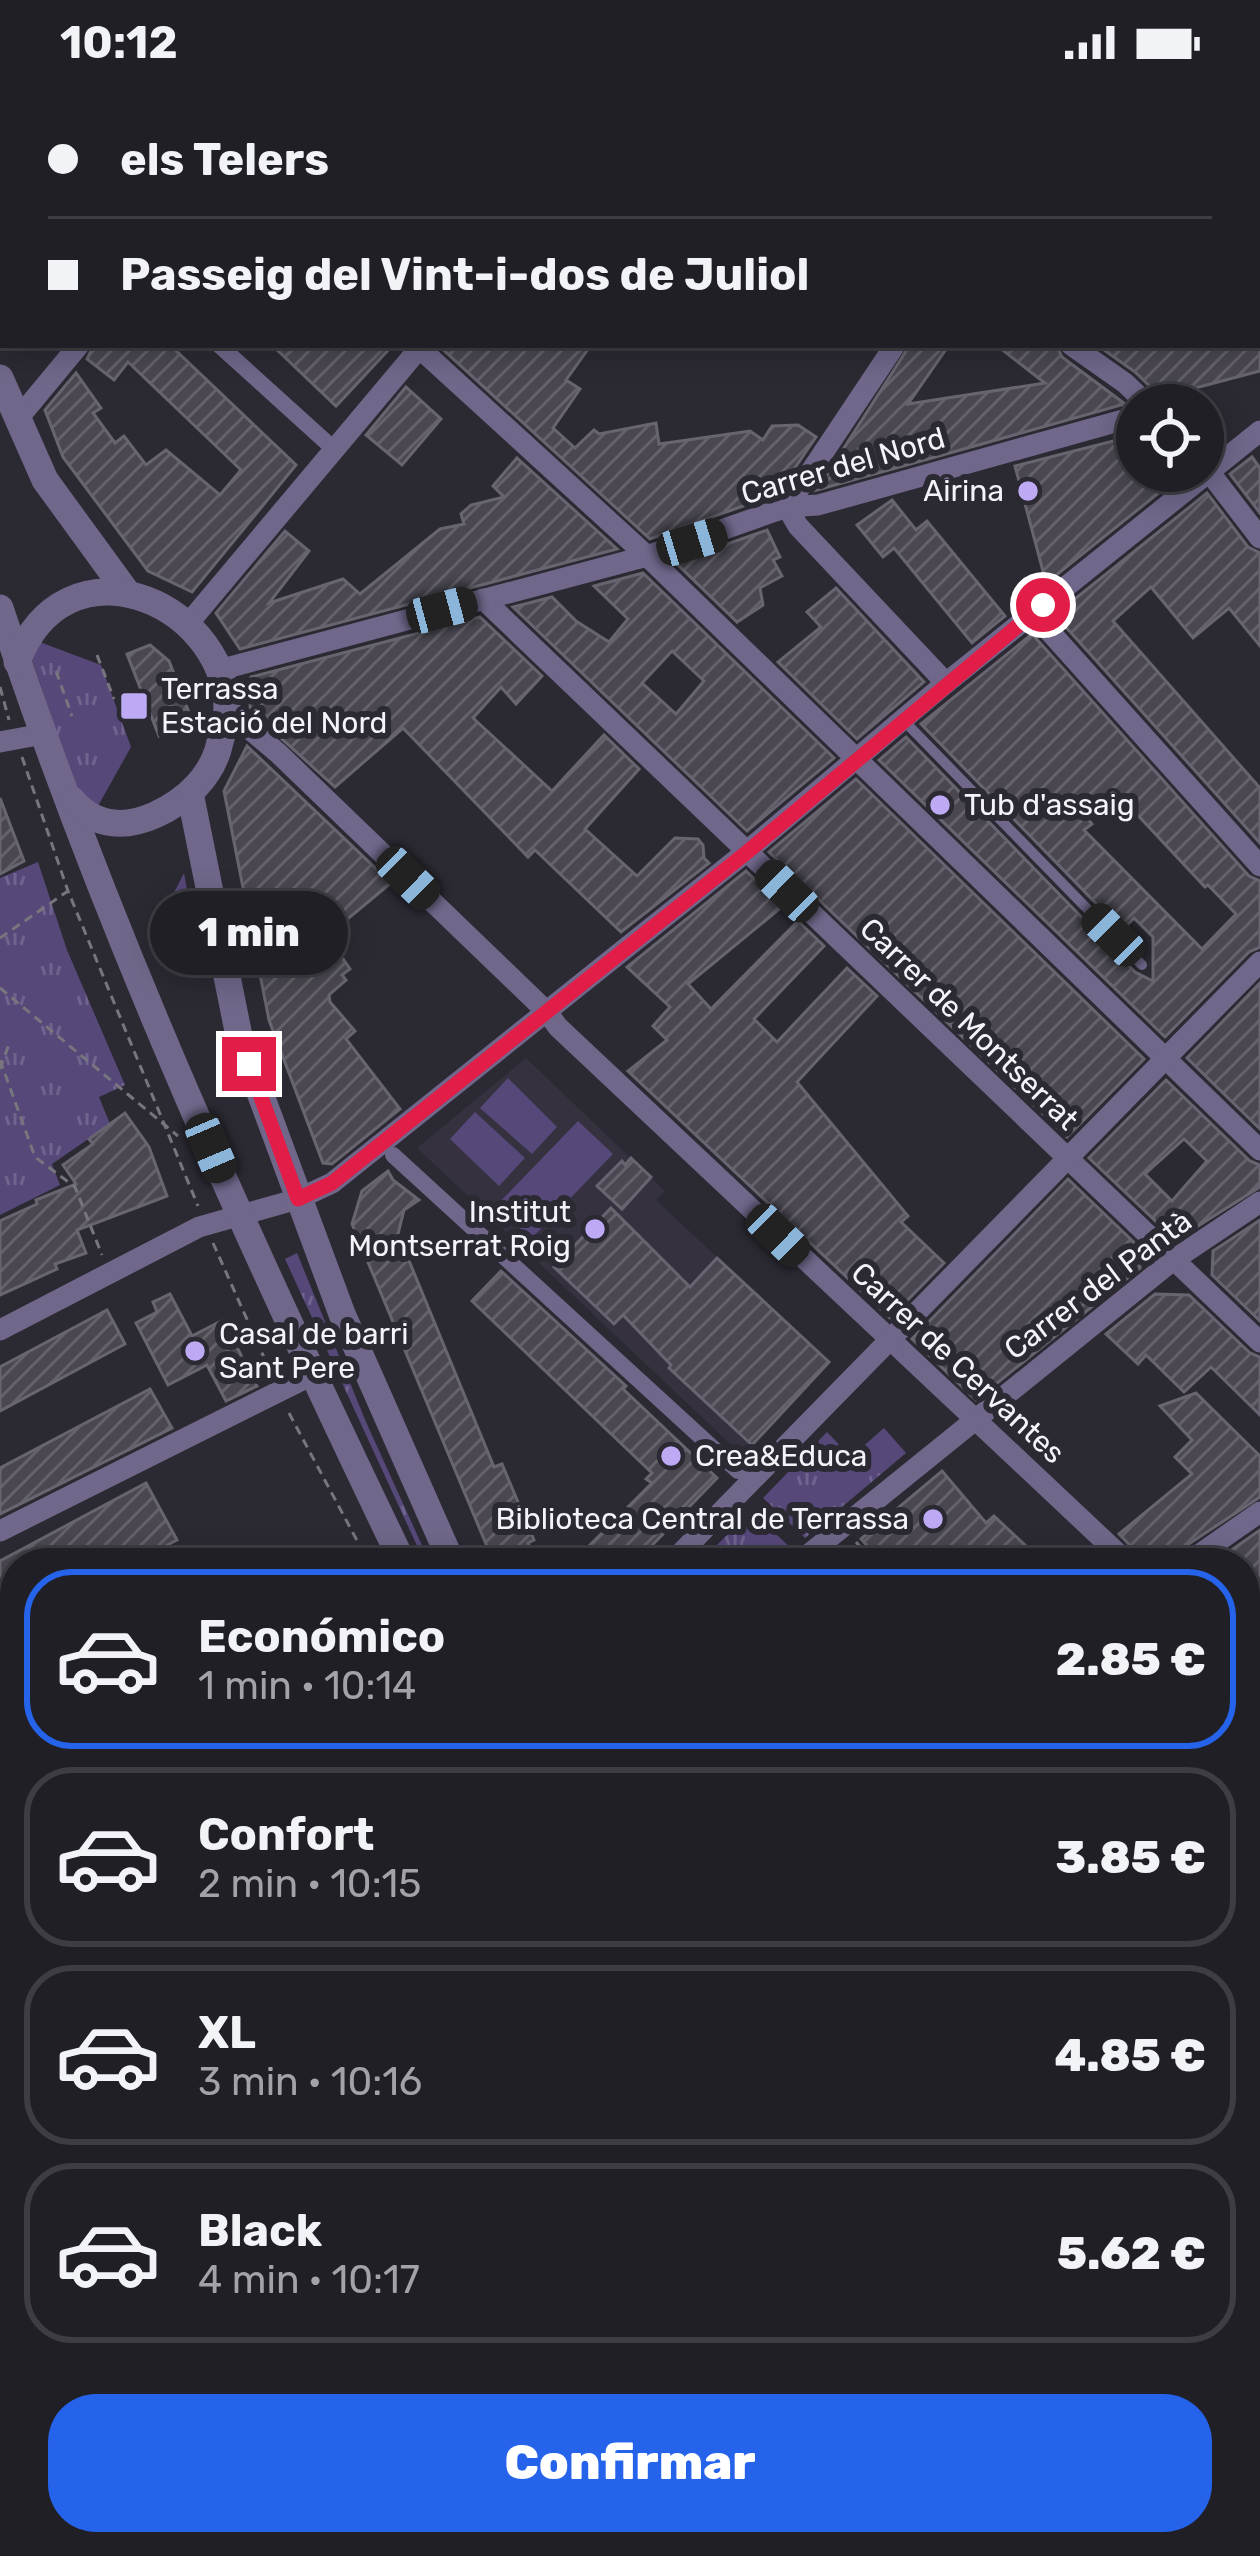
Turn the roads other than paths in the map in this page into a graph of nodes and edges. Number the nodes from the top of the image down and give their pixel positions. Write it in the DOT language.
graph roads {
  1 [pos="78,348"];
  2 [pos="222,348"];
  3 [pos="417,348"];
  4 [pos="421,348"];
  5 [pos="893,348"];
  6 [pos="1075,348"];
  7 [pos="0,379"];
  8 [pos="1126,384"];
  9 [pos="16,422"];
  10 [pos="1116,422"];
  11 [pos="1260,431"];
  12 [pos="336,451"];
  13 [pos="1224,462"];
  14 [pos="1224,485"];
  15 [pos="1186,492"];
  16 [pos="787,508"];
  17 [pos="1260,538"];
  18 [pos="647,556"];
  19 [pos="128,594"];
  20 [pos="483,599"];
  21 [pos="0,608"];
  22 [pos="1033,614"];
  23 [pos="187,625"];
  24 [pos="17,662"];
  25 [pos="219,670"];
  26 [pos="946,683"];
  27 [pos="227,710"];
  28 [pos="900,723"];
  29 [pos="19,739"];
  30 [pos="857,762"];
  31 [pos="64,788"];
  32 [pos="190,794"];
  33 [pos="746,853"];
  34 [pos="1260,866"];
  35 [pos="1260,962"];
  36 [pos="1142,964"];
  37 [pos="548,1012"];
  38 [pos="1168,1058"];
  39 [pos="1260,1150"];
  40 [pos="393,1155"];
  41 [pos="1066,1159"];
  42 [pos="298,1199"];
  43 [pos="1260,1202"];
  44 [pos="240,1217"];
  45 [pos="1172,1261"];
  46 [pos="0,1330"];
  47 [pos="888,1339"];
  48 [pos="1260,1342"];
  49 [pos="312,1375"];
  50 [pos="974,1419"];
  51 [pos="738,1472"];
  52 [pos="1260,1512"];
  53 [pos="0,1531"];
  54 [pos="396,1548"];
  55 [pos="445,1548"];
  56 [pos="686,1548"];
  57 [pos="816,1548"];
  58 [pos="1112,1548"];
  59 [pos="1208,1548"];
  1 -- 9 [label="street"];
  2 -- 12 [label="street"];
  3 -- 12 [label="street"];
  4 -- 18 [label="street"];
  5 -- 16 [label="street"];
  6 -- 8 [label="street"];
  7 -- 9 [label="street"];
  9 -- 19 [label="street"];
  10 -- 16 [label="street, Carrer del Nord"];
  11 -- 13 [label="street"];
  12 -- 23 [label="street"];
  14 -- 17 [label="street"];
  15 -- 22 [label="street"];
  16 -- 18 [label="street, Carrer del Nord"];
  16 -- 26 [label="street"];
  18 -- 20 [label="street, Carrer del Nord"];
  18 -- 30 [label="street"];
  19 -- 23 [label="street"];
  19 -- 24 [label="street"];
  20 -- 25 [label="street, Carrer del Nord"];
  20 -- 33 [label="street, Carrer de Montserrat"];
  21 -- 24 [label="street"];
  22 -- 26 [label="street"];
  22 -- 34 [label="street"];
  23 -- 25 [label="street"];
  24 -- 29 [label="street"];
  25 -- 27 [label="street"];
  26 -- 28 [label="street"];
  27 -- 32 [label="street"];
  27 -- 37 [label="street, Carrer de Cervantes"];
  28 -- 30 [label="street"];
  28 -- 36 [label="lane"];
  29 -- 31 [label="street"];
  30 -- 33 [label="street"];
  30 -- 38 [label="street"];
  31 -- 32 [label="street"];
  31 -- 44 [label="street"];
  32 -- 42 [label="street"];
  33 -- 37 [label="street"];
  33 -- 41 [label="street, Carrer de Montserrat"];
  35 -- 38 [label="street"];
  37 -- 42 [label="street"];
  37 -- 47 [label="street, Carrer de Cervantes"];
  38 -- 39 [label="street"];
  38 -- 41 [label="street"];
  40 -- 51 [label="street"];
  41 -- 45 [label="street, Carrer de Montserrat"];
  41 -- 47 [label="street"];
  42 -- 44 [label="street"];
  42 -- 55 [label="street"];
  43 -- 45 [label="street, Carrer del Pantà"];
  44 -- 46 [label="street"];
  44 -- 49 [label="street"];
  45 -- 48 [label="street, Carrer de Montserrat"];
  45 -- 50 [label="street, Carrer del Pantà"];
  47 -- 50 [label="street, Carrer de Cervantes"];
  47 -- 56 [label="street"];
  49 -- 53 [label="street"];
  49 -- 54 [label="street"];
  50 -- 57 [label="street, Carrer del Pantà"];
  50 -- 58 [label="street, Carrer de Cervantes"];
  52 -- 59 [label="street"];
}
